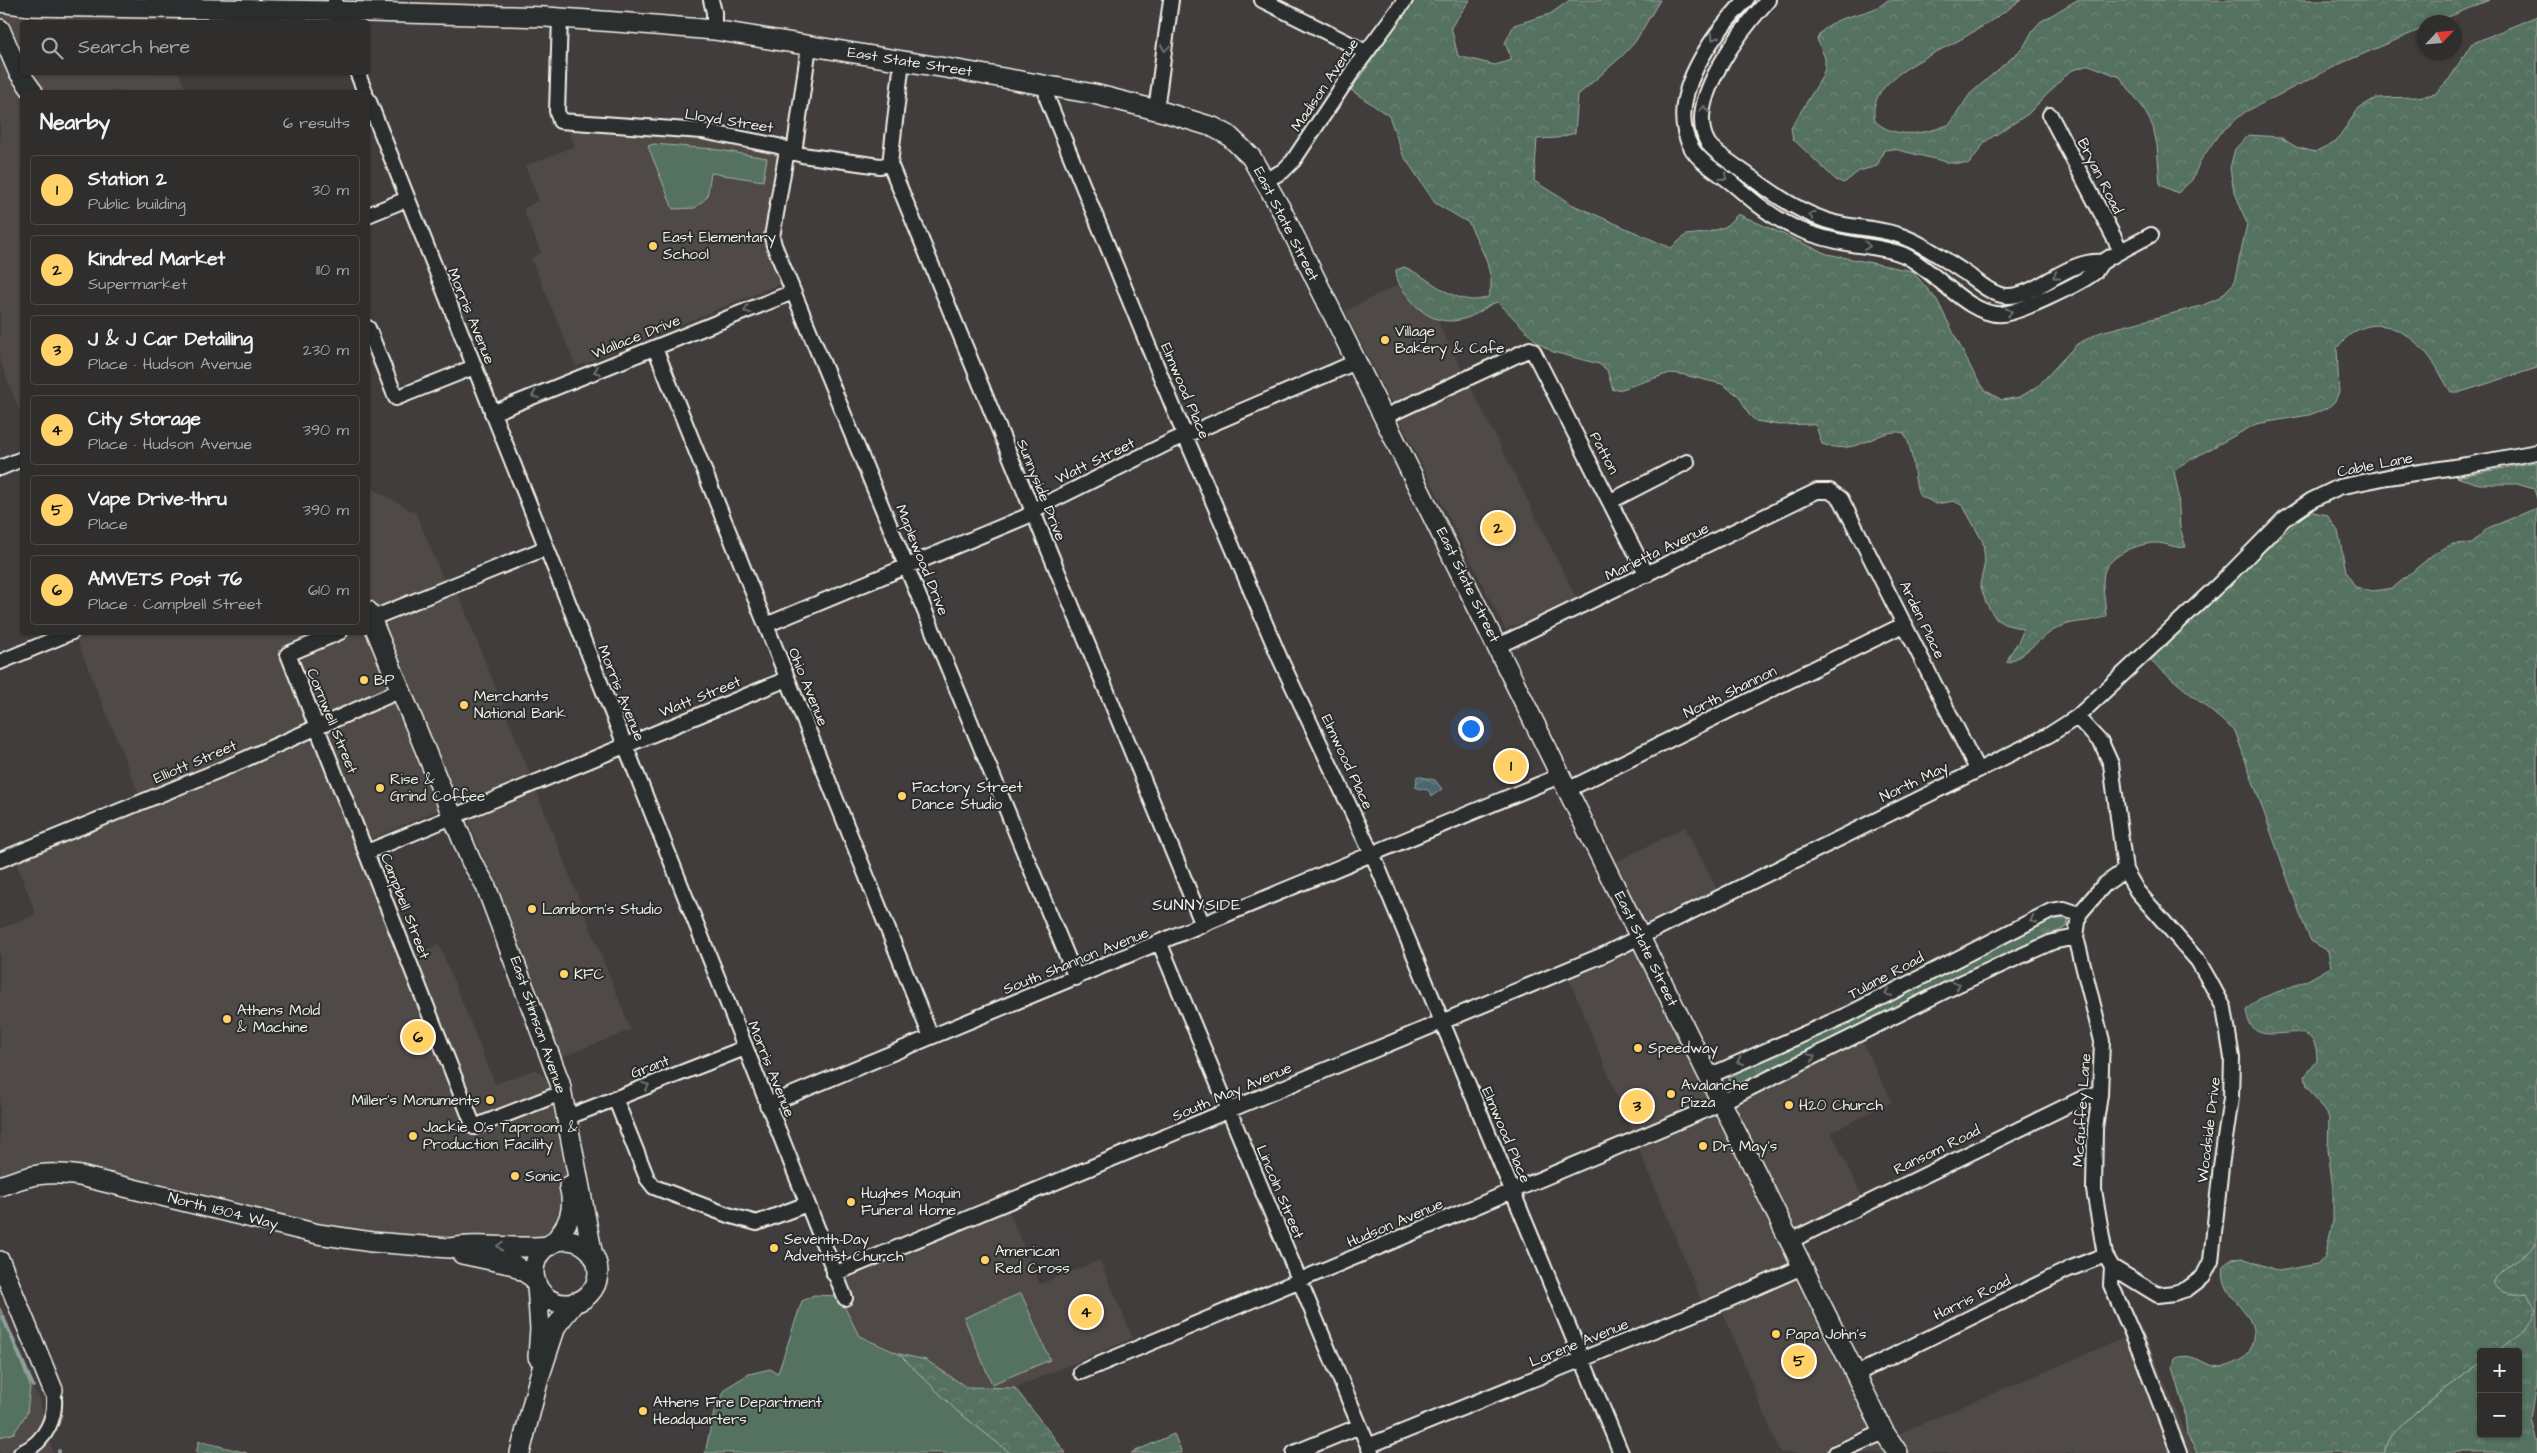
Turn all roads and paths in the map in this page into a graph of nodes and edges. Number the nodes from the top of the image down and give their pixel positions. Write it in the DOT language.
graph roads {
  1 [pos="711,0"];
  2 [pos="1171,0"];
  3 [pos="1262,0"];
  4 [pos="1404,0"];
  5 [pos="1746,0"];
  6 [pos="1768,0"];
  7 [pos="0,2"];
  8 [pos="52,6"];
  9 [pos="336,11"];
  10 [pos="560,18"];
  11 [pos="32,20"];
  12 [pos="0,29"];
  13 [pos="714,30"];
  14 [pos="809,46"];
  15 [pos="1366,52"];
  16 [pos="5,54"];
  17 [pos="902,61"];
  18 [pos="20,74"];
  19 [pos="21,75"];
  20 [pos="29,75"];
  21 [pos="358,75"];
  22 [pos="1046,84"];
  23 [pos="32,90"];
  24 [pos="33,90"];
  25 [pos="364,90"];
  26 [pos="370,104"];
  27 [pos="1156,110"];
  28 [pos="2050,115"];
  29 [pos="790,152"];
  30 [pos="890,164"];
  31 [pos="1266,180"];
  32 [pos="407,199"];
  33 [pos="370,214"];
  34 [pos="2150,235"];
  35 [pos="2121,251"];
  36 [pos="2102,262"];
  37 [pos="793,292"];
  38 [pos="370,333"];
  39 [pos="654,348"];
  40 [pos="1356,362"];
  41 [pos="474,367"];
  42 [pos="492,413"];
  43 [pos="1384,417"];
  44 [pos="1186,436"];
  45 [pos="2537,452"];
  46 [pos="20,460"];
  47 [pos="1687,462"];
  48 [pos="0,468"];
  49 [pos="1830,491"];
  50 [pos="1611,501"];
  51 [pos="1032,512"];
  52 [pos="546,548"];
  53 [pos="906,566"];
  54 [pos="1647,575"];
  55 [pos="370,617"];
  56 [pos="370,619"];
  57 [pos="2177,621"];
  58 [pos="1905,624"];
  59 [pos="766,625"];
  60 [pos="65,635"];
  61 [pos="333,635"];
  62 [pos="1498,646"];
  63 [pos="0,662"];
  64 [pos="787,679"];
  65 [pos="402,690"];
  66 [pos="2077,717"];
  67 [pos="317,728"];
  68 [pos="625,746"];
  69 [pos="1977,769"];
  70 [pos="1565,782"];
  71 [pos="454,817"];
  72 [pos="367,852"];
  73 [pos="1372,854"];
  74 [pos="0,860"];
  75 [pos="471,861"];
  76 [pos="2125,870"];
  77 [pos="2079,914"];
  78 [pos="1203,925"];
  79 [pos="1640,937"];
  80 [pos="2076,937"];
  81 [pos="1160,944"];
  82 [pos="1076,978"];
  83 [pos="1442,1022"];
  84 [pos="931,1038"];
  85 [pos="744,1048"];
  86 [pos="1709,1076"];
  87 [pos="2100,1095"];
  88 [pos="551,1097"];
  89 [pos="615,1098"];
  90 [pos="1721,1102"];
  91 [pos="767,1105"];
  92 [pos="1228,1110"];
  93 [pos="568,1117"];
  94 [pos="0,1186"];
  95 [pos="1512,1191"];
  96 [pos="807,1204"];
  97 [pos="1790,1241"];
  98 [pos="551,1244"];
  99 [pos="449,1248"];
  100 [pos="2105,1255"];
  101 [pos="593,1256"];
  102 [pos="0,1260"];
  103 [pos="1802,1267"];
  104 [pos="2112,1267"];
  105 [pos="834,1274"];
  106 [pos="1299,1280"];
  107 [pos="536,1282"];
  108 [pos="845,1298"];
  109 [pos="575,1302"];
  110 [pos="1582,1359"];
  111 [pos="1081,1372"];
  112 [pos="1856,1374"];
  113 [pos="539,1378"];
  114 [pos="53,1390"];
  115 [pos="1360,1426"];
  116 [pos="1884,1432"];
  117 [pos="1369,1450"];
  118 [pos="22,1453"];
  119 [pos="520,1453"];
  120 [pos="1294,1453"];
  121 [pos="1621,1453"];
  122 [pos="1836,1453"];
  123 [pos="1890,1453"];
  124 [pos="1898,1453"];
  125 [pos="2179,1453"];
  1 -- 13 [label="street"];
  2 -- 27 [label="street, one-way"];
  3 -- 15 [label="street"];
  4 -- 15 [label="street, Madison Avenue"];
  5 -- 36 [label="street, one-way"];
  36 -- 6 [label="street, one-way"];
  7 -- 8 [label="main road, East State Street"];
  8 -- 9 [label="main road, East State Street"];
  8 -- 11 [label="main road"];
  9 -- 10 [label="main road, East State Street"];
  10 -- 13 [label="main road, East State Street"];
  10 -- 29 [label="street, Lloyd Street"];
  12 -- 16 [label="main road"];
  13 -- 14 [label="main road, East State Street"];
  14 -- 17 [label="main road, East State Street"];
  14 -- 29 [label="street, Maplewood Drive"];
  15 -- 31 [label="street, Madison Avenue"];
  16 -- 18 [label="main road"];
  17 -- 22 [label="main road, East State Street"];
  17 -- 30 [label="street, Sunnyside Drive"];
  19 -- 23 [label="main road"];
  20 -- 24 [label="main road"];
  21 -- 25 [label="street"];
  22 -- 27 [label="main road, East State Street"];
  22 -- 44 [label="street, Elmwood Place"];
  26 -- 32 [label="street, Morris Avenue"];
  27 -- 31 [label="main road, East State Street"];
  28 -- 35 [label="street, Bryan Road"];
  29 -- 30 [label="street, Lloyd Street"];
  29 -- 37 [label="street, Maplewood Drive"];
  30 -- 51 [label="street, Sunnyside Drive"];
  31 -- 40 [label="main road, East State Street"];
  32 -- 33 [label="street"];
  32 -- 41 [label="street, Morris Avenue"];
  34 -- 35 [label="street"];
  35 -- 36 [label="street"];
  37 -- 39 [label="street, Wallace Drive, one-way"];
  37 -- 53 [label="street, Maplewood Drive"];
  38 -- 41 [label="street"];
  39 -- 42 [label="street, Wallace Drive, one-way"];
  39 -- 59 [label="street, Ohio Avenue"];
  40 -- 43 [label="main road, East State Street"];
  40 -- 44 [label="street, Watt Street"];
  41 -- 42 [label="street, Morris Avenue"];
  42 -- 52 [label="street, Morris Avenue"];
  43 -- 50 [label="street, Patton"];
  43 -- 62 [label="main road, East State Street"];
  44 -- 51 [label="street, Watt Street"];
  44 -- 73 [label="street, Elmwood Place"];
  45 -- 57 [label="street, Cable Lane"];
  46 -- 48 [label="street"];
  47 -- 50 [label="street"];
  49 -- 54 [label="street, Marietta Avenue"];
  49 -- 58 [label="street, Arden Place"];
  50 -- 54 [label="street, Patton"];
  51 -- 53 [label="street, Watt Street"];
  51 -- 78 [label="street, Sunnyside Drive"];
  52 -- 55 [label="street"];
  52 -- 68 [label="street, Morris Avenue"];
  53 -- 59 [label="street, Watt Street"];
  53 -- 82 [label="street, Maplewood Drive"];
  54 -- 62 [label="street, Marietta Avenue"];
  56 -- 65 [label="main road, East Stimson Avenue"];
  57 -- 66 [label="street, North May"];
  58 -- 69 [label="street, Arden Place"];
  58 -- 70 [label="street, North Shannon"];
  59 -- 64 [label="street, Ohio Avenue"];
  60 -- 63 [label="street"];
  61 -- 67 [label="street, Cornwell Street"];
  62 -- 70 [label="main road, East State Street"];
  64 -- 68 [label="street, Watt Street"];
  64 -- 84 [label="street, Ohio Avenue"];
  65 -- 67 [label="street, Elliott Street"];
  65 -- 71 [label="main road, East Stimson Avenue"];
  66 -- 69 [label="street, North May"];
  66 -- 76 [label="street, Woodside Drive"];
  67 -- 72 [label="street, Cornwell Street"];
  67 -- 74 [label="street, Elliott Street"];
  68 -- 71 [label="street, Campbell Street"];
  68 -- 85 [label="street, Morris Avenue"];
  69 -- 79 [label="street, North May"];
  70 -- 73 [label="street, South Shannon Avenue"];
  70 -- 79 [label="main road, East State Street"];
  71 -- 72 [label="street, Campbell Street"];
  71 -- 75 [label="main road, East Stimson Avenue"];
  72 -- 88 [label="street, Campbell Street"];
  73 -- 78 [label="street, South Shannon Avenue"];
  73 -- 83 [label="street, Elmwood Place"];
  75 -- 88 [label="main road, East Stimson Avenue"];
  75 -- 93 [label="main road, East Stimson Avenue"];
  76 -- 77 [label="street"];
  76 -- 104 [label="street, Woodside Drive"];
  77 -- 80 [label="street"];
  77 -- 86 [label="street, Tulane Road, one-way"];
  78 -- 81 [label="street, South Shannon Avenue"];
  79 -- 83 [label="street, South May Avenue"];
  79 -- 86 [label="main road, East State Street"];
  80 -- 87 [label="street, McGuffey Lane"];
  90 -- 80 [label="street, one-way"];
  81 -- 82 [label="street, South Shannon Avenue"];
  81 -- 92 [label="street, Lincoln Street"];
  82 -- 84 [label="street, South Shannon Avenue"];
  83 -- 92 [label="street, South May Avenue"];
  83 -- 95 [label="street, Elmwood Place"];
  84 -- 91 [label="street, South Shannon Avenue"];
  89 -- 85 [label="street, Grant, one-way"];
  85 -- 91 [label="street, Morris Avenue"];
  86 -- 90 [label="main road, East State Street"];
  87 -- 97 [label="street, Ransom Road"];
  87 -- 100 [label="street, McGuffey Lane"];
  88 -- 98 [label="main road, East Stimson Avenue"];
  89 -- 93 [label="street, Grant"];
  89 -- 96 [label="street"];
  90 -- 95 [label="street, Hudson Avenue"];
  90 -- 97 [label="main road, East State Street"];
  91 -- 96 [label="street, Morris Avenue"];
  92 -- 105 [label="street, South May Avenue"];
  92 -- 106 [label="street, Lincoln Street"];
  93 -- 101 [label="main road, East Stimson Avenue"];
  94 -- 99 [label="main road, North 1804 Way"];
  95 -- 106 [label="street, Hudson Avenue"];
  95 -- 110 [label="street, Elmwood Place"];
  96 -- 105 [label="street, Morris Avenue"];
  97 -- 103 [label="main road, East State Street"];
  98 -- 99 [label="main road, North 1804 Way, one-way"];
  98 -- 101 [label="main road"];
  98 -- 107 [label="main road"];
  99 -- 107 [label="main road, North 1804 Way"];
  100 -- 104 [label="street, McGuffey Lane"];
  100 -- 112 [label="street, Harris Road"];
  101 -- 109 [label="main road"];
  102 -- 114 [label="main road"];
  103 -- 110 [label="street, Lorene Avenue"];
  103 -- 112 [label="main road, East State Street"];
  104 -- 125 [label="street, McGuffey Lane"];
  105 -- 108 [label="street, Morris Avenue"];
  106 -- 111 [label="street, Hudson Avenue"];
  106 -- 115 [label="street, Lincoln Street"];
  107 -- 109 [label="main road"];
  107 -- 113 [label="main road"];
  109 -- 113 [label="main road"];
  110 -- 117 [label="street, Lorene Avenue"];
  110 -- 121 [label="street, Elmwood Place"];
  112 -- 116 [label="main road, East State Street"];
  113 -- 119 [label="main road"];
  114 -- 118 [label="street"];
  115 -- 117 [label="street, Lincoln Street"];
  115 -- 120 [label="street"];
  116 -- 122 [label="street"];
  116 -- 123 [label="main road, East State Street"];
  116 -- 124 [label="main road, East State Street"];
}
